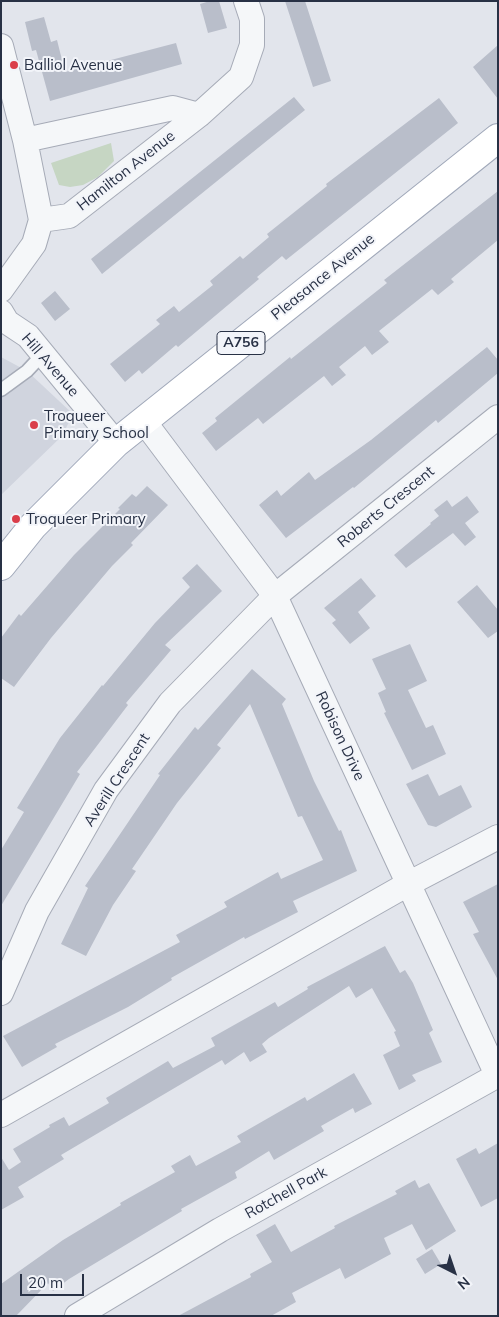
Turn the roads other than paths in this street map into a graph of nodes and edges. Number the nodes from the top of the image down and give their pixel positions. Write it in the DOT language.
graph roads {
  1 [pos="246,1"];
  2 [pos="1,46"];
  3 [pos="199,115"];
  4 [pos="498,138"];
  5 [pos="25,140"];
  6 [pos="41,220"];
  7 [pos="1,290"];
  8 [pos="1,312"];
  9 [pos="44,354"];
  10 [pos="1,390"];
  11 [pos="498,417"];
  12 [pos="143,420"];
  13 [pos="116,443"];
  14 [pos="1,566"];
  15 [pos="275,596"];
  16 [pos="498,836"];
  17 [pos="408,884"];
  18 [pos="1,994"];
  19 [pos="498,1075"];
  20 [pos="1,1115"];
  21 [pos="78,1316"];
  1 -- 3 [label="street, Hamilton Avenue"];
  2 -- 5 [label="street"];
  3 -- 5 [label="street, Hamilton Avenue"];
  3 -- 6 [label="street, Hamilton Avenue"];
  4 -- 12 [label="main road, Pleasance Avenue / A756"];
  5 -- 6 [label="street"];
  6 -- 7 [label="street"];
  8 -- 9 [label="street, Hill Avenue"];
  9 -- 10 [label="lane"];
  9 -- 13 [label="street, Hill Avenue"];
  11 -- 15 [label="street, Roberts Crescent"];
  12 -- 13 [label="main road, Pleasance Avenue / A756"];
  12 -- 15 [label="street, Robison Drive"];
  13 -- 14 [label="main road, Pleasance Avenue / A756"];
  15 -- 17 [label="street, Robison Drive"];
  15 -- 18 [label="street, Averill Crescent"];
  16 -- 17 [label="street"];
  17 -- 19 [label="street, Robison Drive"];
  17 -- 20 [label="street"];
  19 -- 21 [label="street, Rotchell Park"];
}
